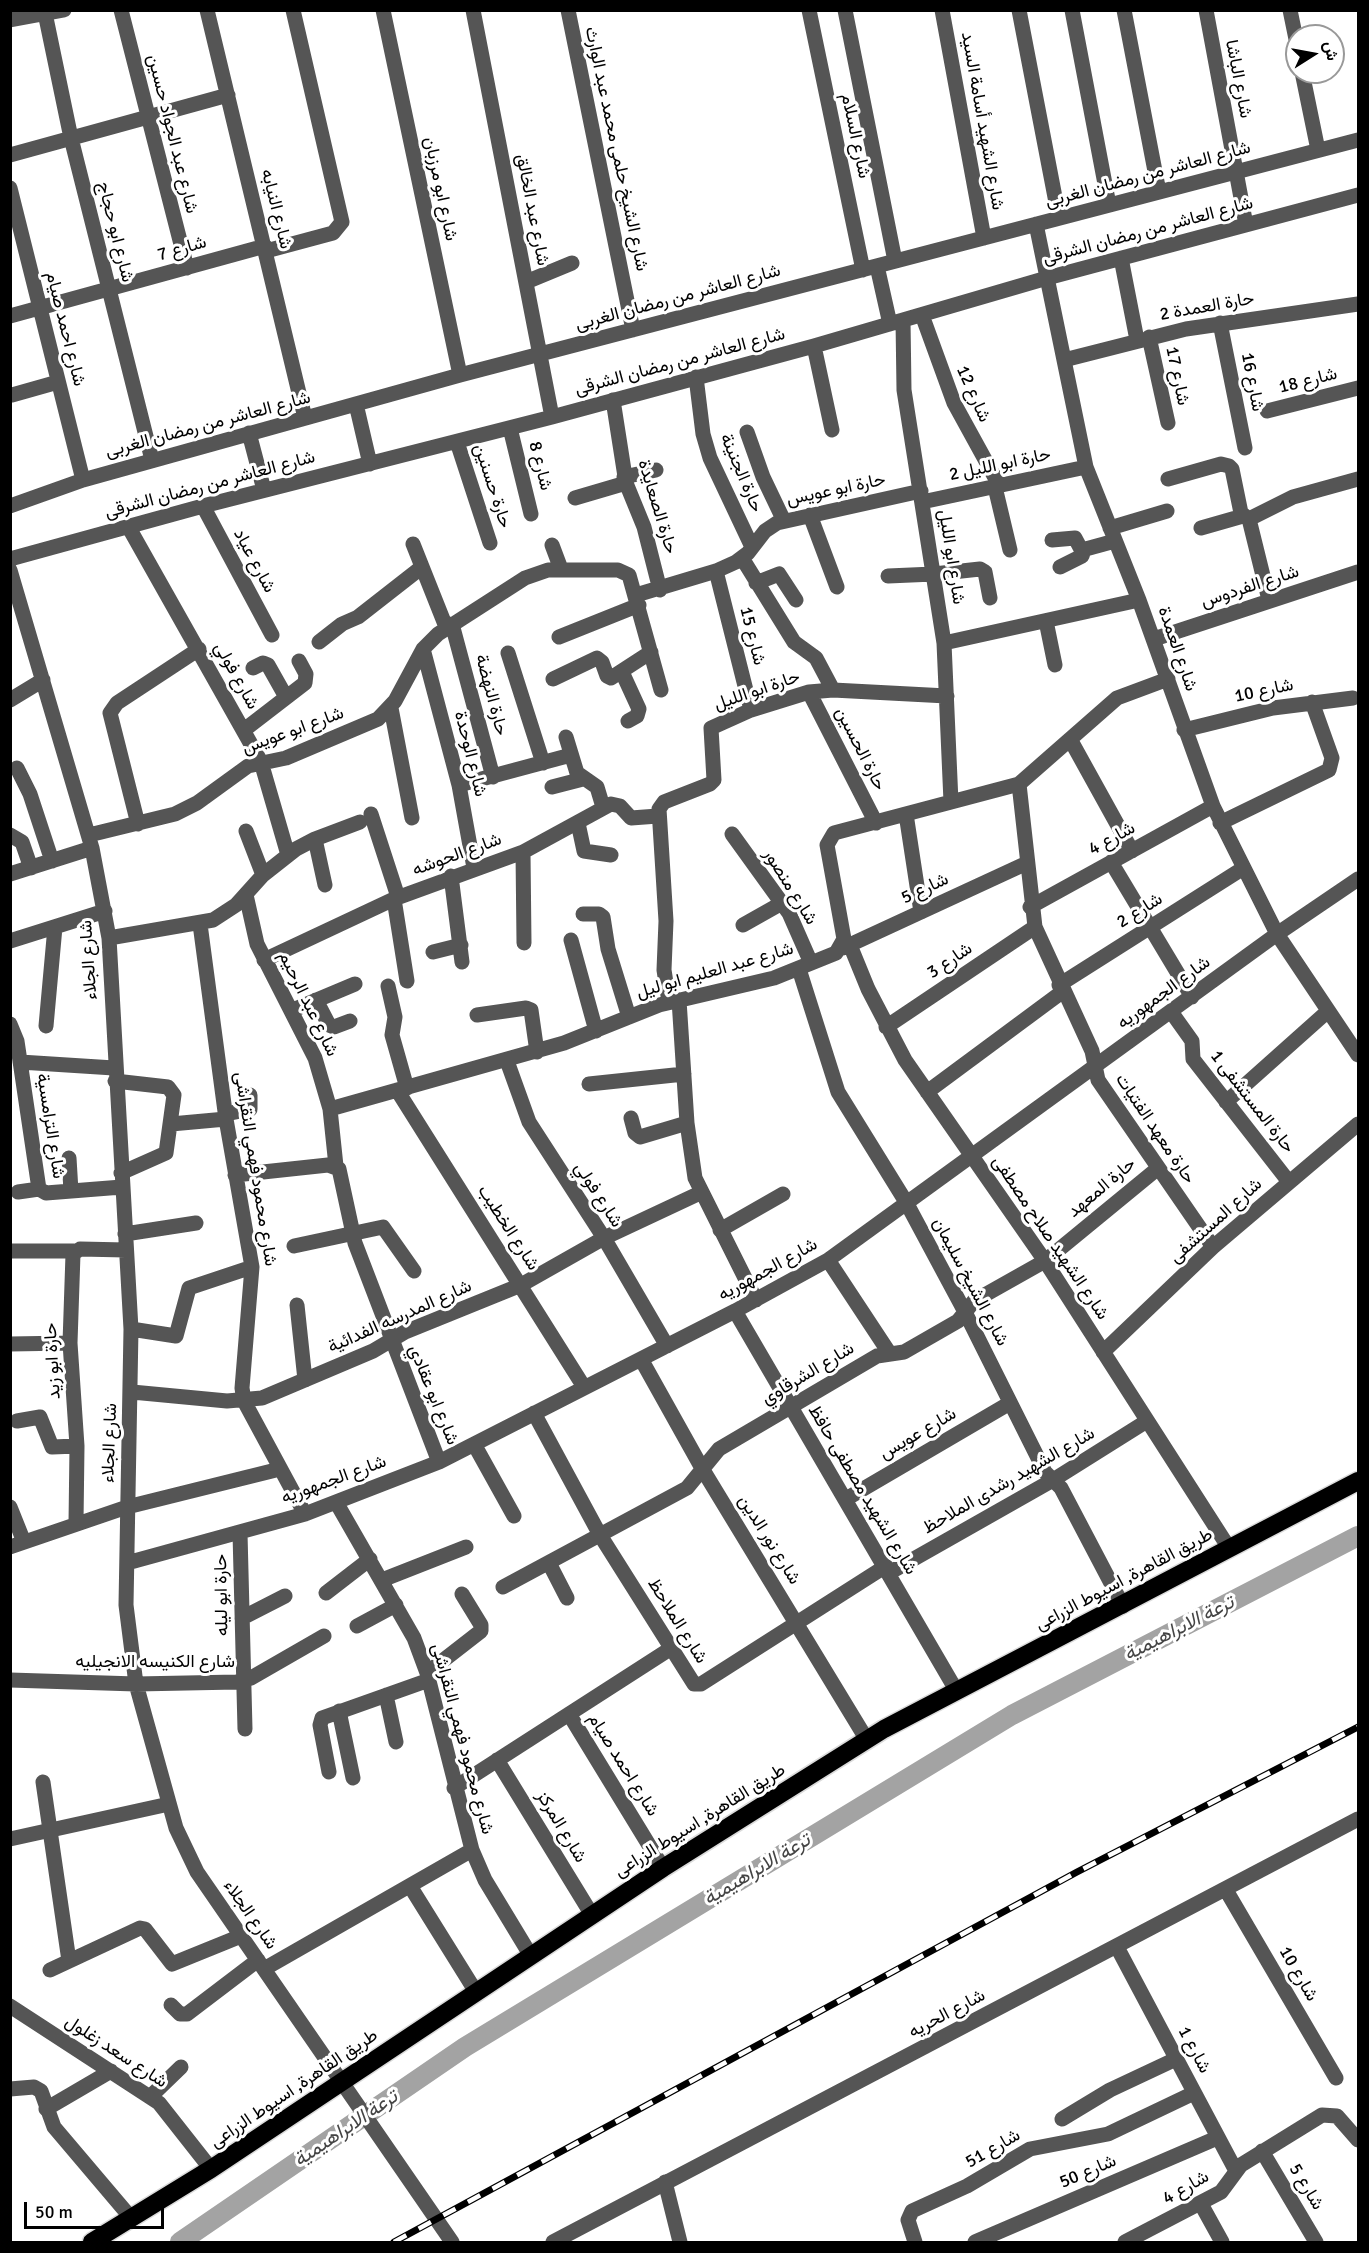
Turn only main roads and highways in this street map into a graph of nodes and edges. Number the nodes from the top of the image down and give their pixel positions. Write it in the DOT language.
graph roads {
  1 [pos="1359,1481"];
  2 [pos="92,2242"];
  1 -- 2 [label="highway, طريق القاهرة, اسيوط الزراعى"];
}
